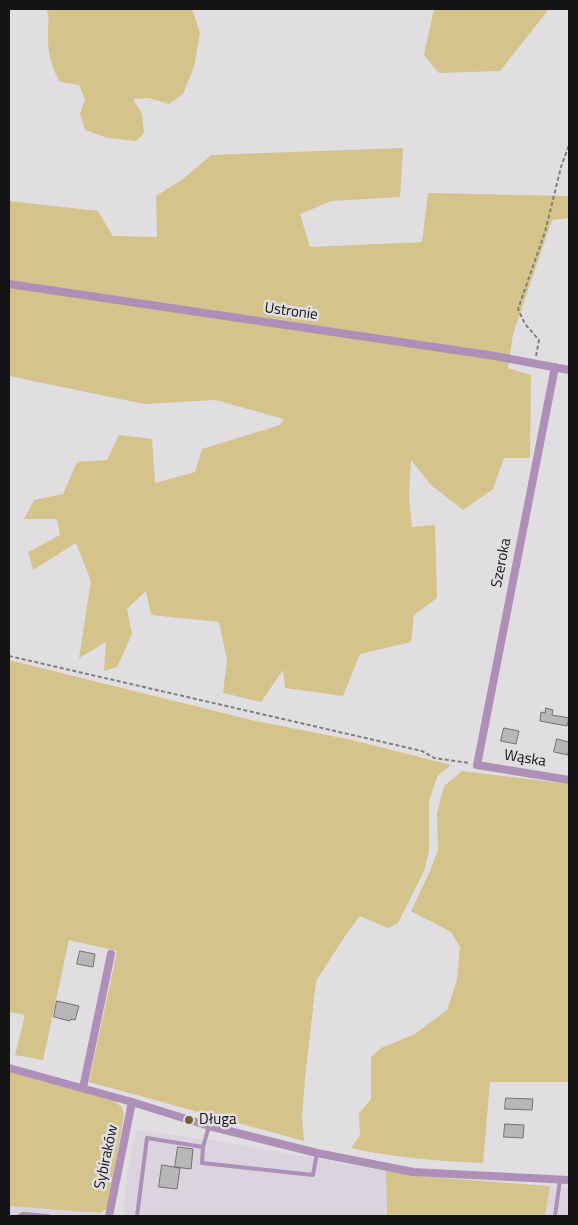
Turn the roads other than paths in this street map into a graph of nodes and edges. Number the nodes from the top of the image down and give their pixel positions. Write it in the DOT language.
graph roads {
  1 [pos="9,284"];
  2 [pos="555,367"];
  3 [pos="569,370"];
  4 [pos="477,765"];
  5 [pos="569,780"];
  6 [pos="111,954"];
  7 [pos="9,1068"];
  8 [pos="83,1088"];
  9 [pos="132,1102"];
  10 [pos="208,1126"];
  11 [pos="203,1147"];
  12 [pos="317,1153"];
  13 [pos="560,1180"];
  14 [pos="569,1180"];
  15 [pos="19,1216"];
  16 [pos="48,1216"];
  17 [pos="109,1216"];
  18 [pos="137,1216"];
  19 [pos="555,1216"];
  1 -- 2 [label="street, Ustronie"];
  2 -- 3 [label="street, Ustronie"];
  2 -- 4 [label="street, Szeroka"];
  4 -- 5 [label="street, Wąska"];
  6 -- 8 [label="street"];
  7 -- 8 [label="street"];
  8 -- 9 [label="street"];
  9 -- 10 [label="street"];
  9 -- 17 [label="street, Sybiraków"];
  10 -- 11 [label="lane"];
  10 -- 12 [label="street"];
  11 -- 12 [label="lane"];
  11 -- 18 [label="lane"];
  12 -- 13 [label="street"];
  13 -- 14 [label="street"];
  13 -- 19 [label="lane"];
  15 -- 16 [label="lane"];
}
